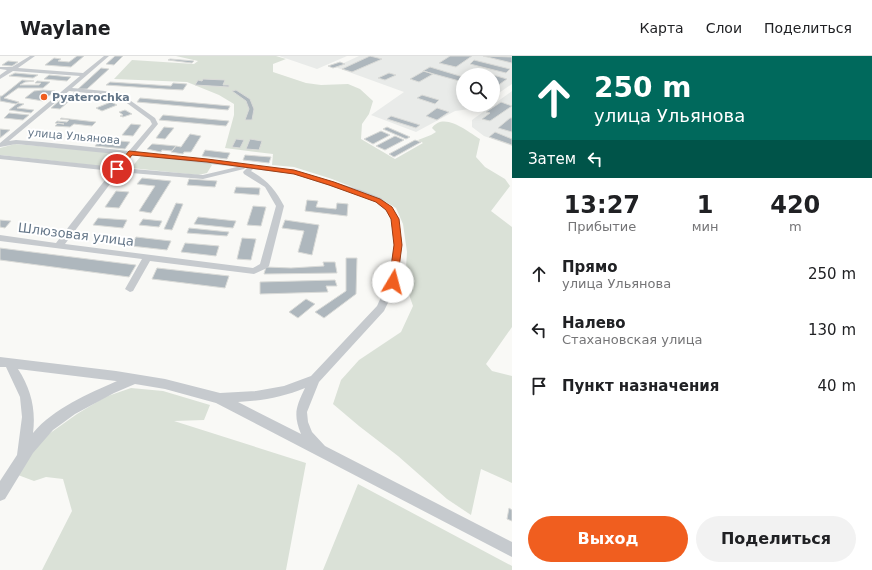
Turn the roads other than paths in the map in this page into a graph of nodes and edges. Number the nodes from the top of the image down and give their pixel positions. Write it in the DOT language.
graph roads {
  1 [pos="33,56"];
  2 [pos="107,56"];
  3 [pos="0,68"];
  4 [pos="13,69"];
  5 [pos="85,75"];
  6 [pos="0,78"];
  7 [pos="67,89"];
  8 [pos="0,145"];
  9 [pos="131,153"];
  10 [pos="0,157"];
  11 [pos="252,166"];
  12 [pos="117,169"];
  13 [pos="0,238"];
  14 [pos="59,245"];
  15 [pos="148,257"];
  16 [pos="130,289"];
  17 [pos="4,362"];
  18 [pos="134,379"];
  19 [pos="315,379"];
  20 [pos="219,398"];
  21 [pos="320,450"];
  22 [pos="22,458"];
  23 [pos="0,494"];
  24 [pos="512,550"];
  1 -- 4 [label="street"];
  2 -- 5 [label="street"];
  3 -- 4 [label="street"];
  4 -- 5 [label="street"];
  4 -- 6 [label="street"];
  5 -- 7 [label="street"];
  7 -- 8 [label="street"];
  7 -- 9 [label="street"];
  8 -- 9 [label="street, улица Ульянова"];
  9 -- 11 [label="street, улица Ульянова"];
  9 -- 12 [label="street"];
  10 -- 12 [label="street"];
  11 -- 12 [label="street"];
  11 -- 15 [label="street, Шлюзовая улица"];
  11 -- 19 [label="street, улица Ульянова"];
  12 -- 14 [label="street"];
  13 -- 14 [label="street, Шлюзовая улица"];
  14 -- 15 [label="street, Шлюзовая улица"];
  15 -- 16 [label="street, Шлюзовая улица"];
  17 -- 18 [label="street"];
  17 -- 22 [label="street"];
  18 -- 20 [label="street"];
  18 -- 22 [label="street"];
  19 -- 20 [label="street"];
  19 -- 21 [label="street"];
  20 -- 21 [label="street"];
  21 -- 24 [label="street"];
  22 -- 23 [label="street"];
}
